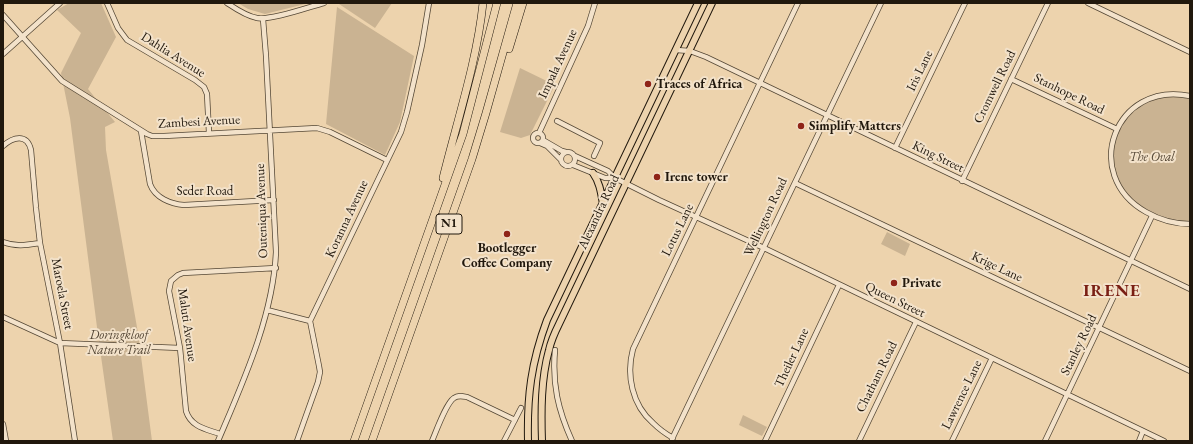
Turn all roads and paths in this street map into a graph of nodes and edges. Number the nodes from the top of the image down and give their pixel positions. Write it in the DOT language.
graph roads {
  1 [pos="60,3"];
  2 [pos="107,3"];
  3 [pos="227,3"];
  4 [pos="324,3"];
  5 [pos="429,3"];
  6 [pos="483,3"];
  7 [pos="497,3"];
  8 [pos="517,3"];
  9 [pos="523,3"];
  10 [pos="595,3"];
  11 [pos="698,3"];
  12 [pos="712,3"];
  13 [pos="798,3"];
  14 [pos="880,3"];
  15 [pos="965,3"];
  16 [pos="1048,3"];
  17 [pos="1088,3"];
  18 [pos="3,15"];
  19 [pos="263,19"];
  20 [pos="22,37"];
  21 [pos="676,50"];
  22 [pos="690,50"];
  23 [pos="1190,52"];
  24 [pos="3,54"];
  25 [pos="1011,79"];
  26 [pos="760,83"];
  27 [pos="1190,96"];
  28 [pos="486,113"];
  29 [pos="827,115"];
  30 [pos="557,120"];
  31 [pos="1117,129"];
  32 [pos="141,130"];
  33 [pos="270,130"];
  34 [pos="209,133"];
  35 [pos="539,134"];
  36 [pos="541,142"];
  37 [pos="3,146"];
  38 [pos="895,148"];
  39 [pos="567,152"];
  40 [pos="575,156"];
  41 [pos="594,156"];
  42 [pos="387,160"];
  43 [pos="561,160"];
  44 [pos="573,165"];
  45 [pos="593,173"];
  46 [pos="615,178"];
  47 [pos="962,181"];
  48 [pos="625,183"];
  49 [pos="795,183"];
  50 [pos="274,200"];
  51 [pos="603,204"];
  52 [pos="1152,216"];
  53 [pos="696,217"];
  54 [pos="1190,224"];
  55 [pos="430,226"];
  56 [pos="3,242"];
  57 [pos="40,243"];
  58 [pos="764,248"];
  59 [pos="1131,261"];
  60 [pos="276,268"];
  61 [pos="839,285"];
  62 [pos="1190,289"];
  63 [pos="267,310"];
  64 [pos="3,318"];
  65 [pos="310,321"];
  66 [pos="916,322"];
  67 [pos="1099,328"];
  68 [pos="60,343"];
  69 [pos="180,348"];
  70 [pos="555,350"];
  71 [pos="992,358"];
  72 [pos="1190,371"];
  73 [pos="1067,394"];
  74 [pos="521,408"];
  75 [pos="515,420"];
  76 [pos="3,424"];
  77 [pos="1143,431"];
  78 [pos="220,434"];
  79 [pos="672,440"];
  80 [pos="6,441"];
  81 [pos="75,441"];
  82 [pos="218,441"];
  83 [pos="297,441"];
  84 [pos="354,441"];
  85 [pos="372,441"];
  86 [pos="432,441"];
  87 [pos="504,441"];
  88 [pos="528,441"];
  89 [pos="542,441"];
  90 [pos="572,441"];
  91 [pos="765,441"];
  92 [pos="859,441"];
  93 [pos="952,441"];
  94 [pos="1045,441"];
  95 [pos="1139,441"];
  96 [pos="1164,441"];
  1 -- 20 [label="street"];
  2 -- 34 [label="street, Dahlia Avenue"];
  3 -- 19 [label="street"];
  4 -- 19 [label="street"];
  5 -- 42 [label="street, Koranna Avenue"];
  6 -- 55 [label="highway"];
  7 -- 55 [label="highway, N1"];
  8 -- 28 [label="highway, N1"];
  9 -- 28 [label="highway"];
  10 -- 35 [label="street, Impala Avenue"];
  11 -- 21 [label="main road, Alexandra Road"];
  12 -- 22 [label="main road, Alexandra Road"];
  13 -- 26 [label="street, Lotus Lane"];
  14 -- 29 [label="street, Wellington Road"];
  15 -- 38 [label="street, Iris Lane"];
  16 -- 25 [label="street, Cromwell Road"];
  17 -- 23 [label="street"];
  18 -- 20 [label="street, Zambesi Avenue"];
  19 -- 33 [label="street, Outeniqua Avenue"];
  20 -- 24 [label="street"];
  20 -- 32 [label="street, Zambesi Avenue"];
  21 -- 22 [label="street, King Street"];
  21 -- 46 [label="main road, Alexandra Road"];
  22 -- 26 [label="street, King Street"];
  22 -- 48 [label="main road, Alexandra Road"];
  25 -- 31 [label="street, Stanhope Road"];
  25 -- 47 [label="street, Cromwell Road"];
  26 -- 29 [label="street, King Street"];
  26 -- 53 [label="street, Lotus Lane"];
  27 -- 31 [label="street"];
  28 -- 85 [label="highway, N1"];
  29 -- 38 [label="street, King Street"];
  29 -- 49 [label="street, Wellington Road"];
  30 -- 41 [label="street"];
  31 -- 52 [label="street"];
  32 -- 34 [label="street, Zambesi Avenue"];
  32 -- 50 [label="street, Seder Road"];
  33 -- 34 [label="street, Zambesi Avenue"];
  33 -- 42 [label="street, Zambesi Avenue"];
  33 -- 50 [label="street, Outeniqua Avenue"];
  35 -- 36 [label="street"];
  35 -- 36 [label="street"];
  36 -- 39 [label="street"];
  36 -- 43 [label="street"];
  37 -- 57 [label="street, Maroela Street"];
  38 -- 47 [label="street, King Street"];
  39 -- 40 [label="street"];
  39 -- 43 [label="street"];
  40 -- 44 [label="street"];
  40 -- 46 [label="street"];
  42 -- 65 [label="street, Koranna Avenue"];
  43 -- 44 [label="street"];
  44 -- 45 [label="street"];
  45 -- 46 [label="street"];
  45 -- 51 [label="main road"];
  46 -- 48 [label="street, Queen Street"];
  46 -- 51 [label="main road, Alexandra Road"];
  47 -- 59 [label="street, King Street"];
  48 -- 53 [label="street, Queen Street"];
  48 -- 89 [label="main road, Alexandra Road"];
  49 -- 58 [label="street, Wellington Road"];
  49 -- 67 [label="street, Krige Lane"];
  50 -- 60 [label="street, Outeniqua Avenue"];
  51 -- 88 [label="main road, Alexandra Road"];
  52 -- 54 [label="street"];
  52 -- 59 [label="street, Stanley Road"];
  53 -- 58 [label="street, Queen Street"];
  53 -- 79 [label="street, Lotus Lane"];
  55 -- 84 [label="highway, N1"];
  56 -- 57 [label="street"];
  57 -- 68 [label="street, Maroela Street"];
  58 -- 61 [label="street, Queen Street"];
  58 -- 79 [label="street, Wellington Road"];
  59 -- 62 [label="street, King Street"];
  59 -- 67 [label="street, Stanley Road"];
  60 -- 63 [label="street, Outeniqua Avenue"];
  60 -- 69 [label="street, Maluti Avenue"];
  61 -- 66 [label="street, Queen Street"];
  61 -- 91 [label="street, Theiler Lane"];
  63 -- 65 [label="street"];
  63 -- 78 [label="street, Outeniqua Avenue"];
  64 -- 68 [label="street"];
  65 -- 83 [label="street"];
  66 -- 71 [label="street, Queen Street"];
  66 -- 92 [label="street, Chatham Road"];
  67 -- 72 [label="street, Krige Lane"];
  67 -- 73 [label="street, Stanley Road"];
  68 -- 69 [label="street"];
  68 -- 81 [label="street, Maroela Street"];
  69 -- 78 [label="street, Maluti Avenue"];
  70 -- 90 [label="street"];
  71 -- 73 [label="street, Queen Street"];
  71 -- 93 [label="street, Lawrence Lane"];
  73 -- 77 [label="street, Queen Street"];
  73 -- 94 [label="street, Stanley Road"];
  74 -- 75 [label="street"];
  75 -- 86 [label="street"];
  75 -- 87 [label="street"];
  76 -- 80 [label="street"];
  77 -- 95 [label="street"];
  77 -- 96 [label="street, Queen Street"];
  78 -- 82 [label="street, Outeniqua Avenue"];
}
